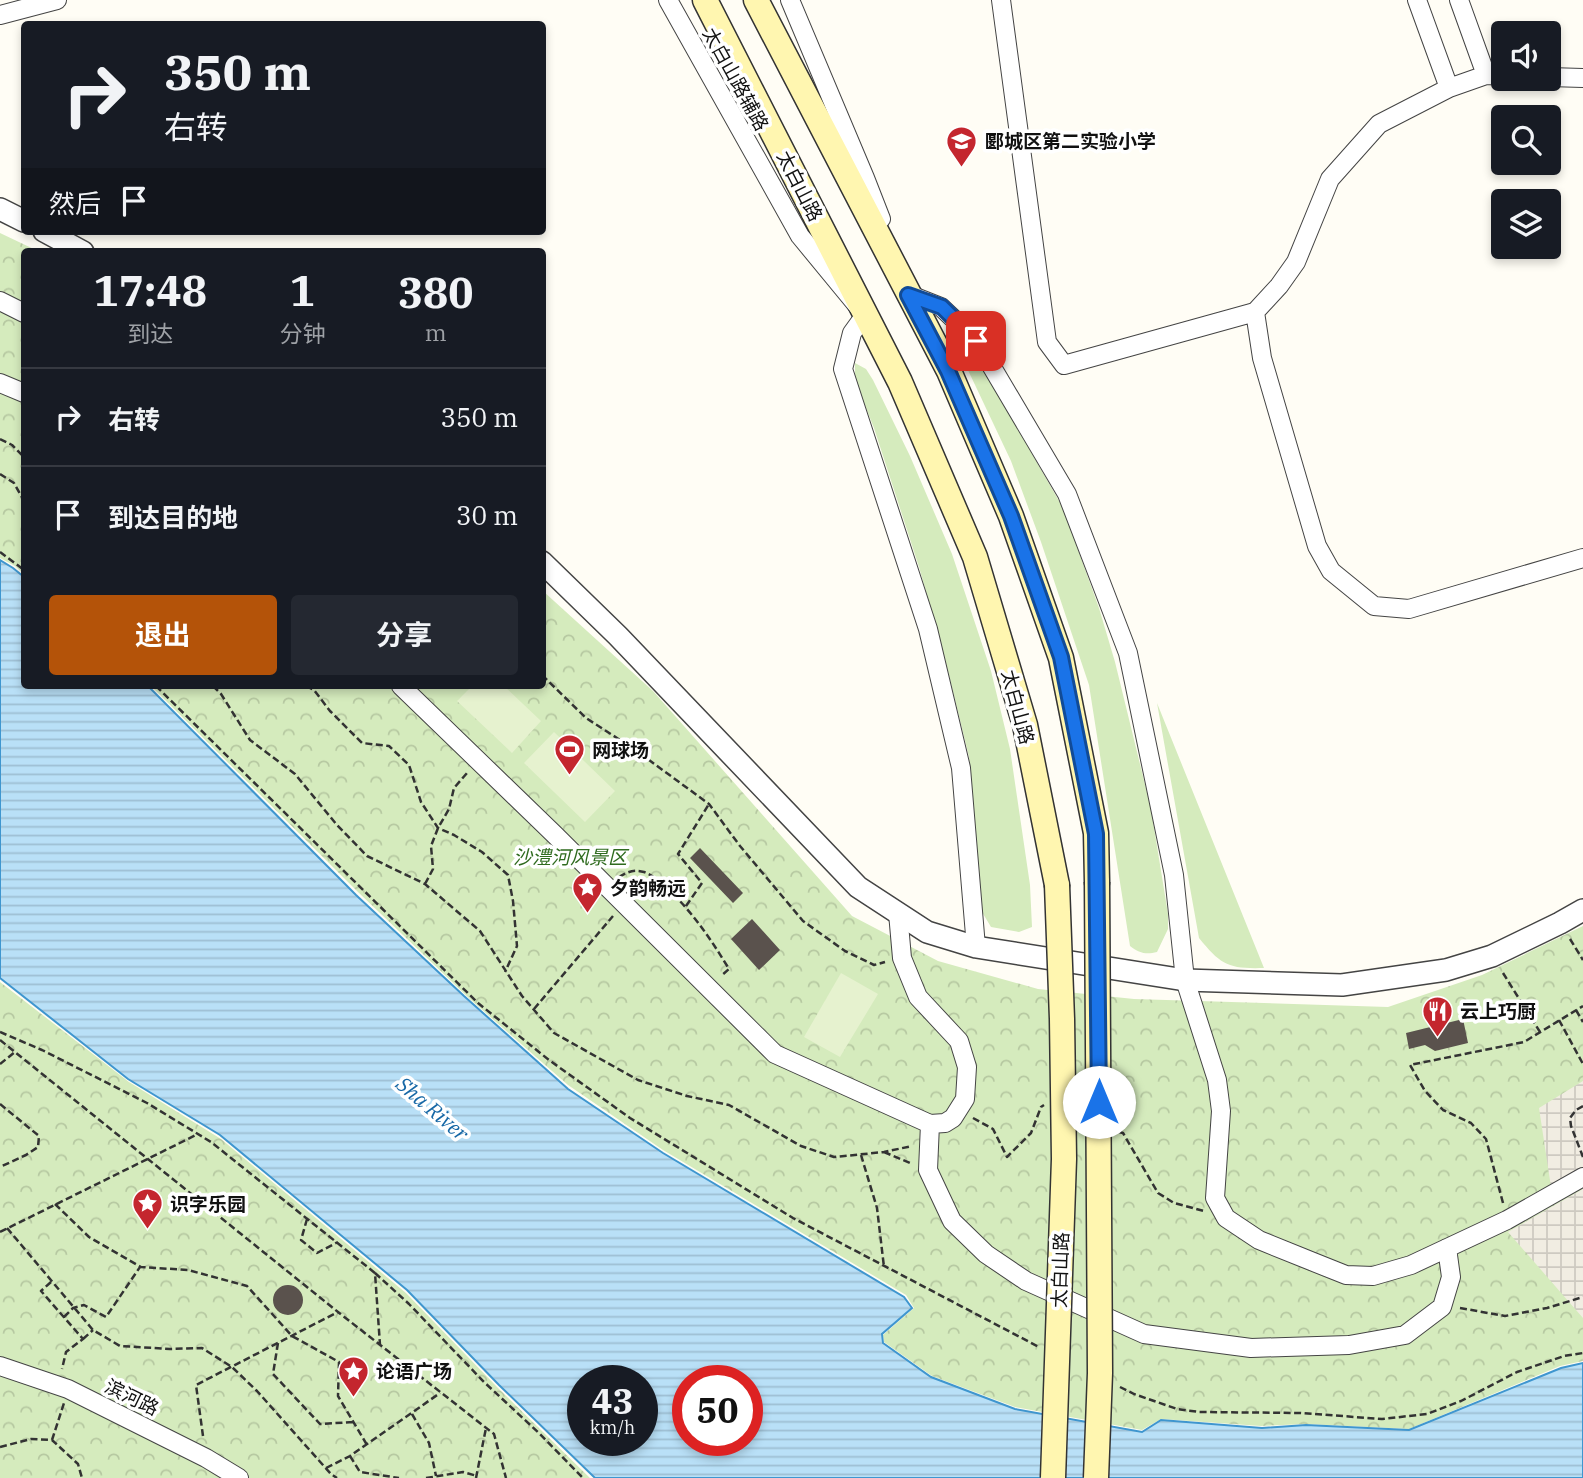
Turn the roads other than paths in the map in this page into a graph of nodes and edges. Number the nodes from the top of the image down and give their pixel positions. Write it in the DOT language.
graph roads {
  1 [pos="57,0"];
  2 [pos="668,0"];
  3 [pos="705,0"];
  4 [pos="756,0"];
  5 [pos="790,0"];
  6 [pos="1001,0"];
  7 [pos="1417,0"];
  8 [pos="1459,0"];
  9 [pos="0,15"];
  10 [pos="1491,68"];
  11 [pos="1491,77"];
  12 [pos="1561,77"];
  13 [pos="1583,78"];
  14 [pos="1448,88"];
  15 [pos="0,209"];
  16 [pos="21,220"];
  17 [pos="51,235"];
  18 [pos="76,248"];
  19 [pos="908,295"];
  20 [pos="0,301"];
  21 [pos="21,312"];
  22 [pos="1255,312"];
  23 [pos="865,314"];
  24 [pos="0,383"];
  25 [pos="21,392"];
  26 [pos="1583,558"];
  27 [pos="546,566"];
  28 [pos="404,689"];
  29 [pos="1583,910"];
  30 [pos="898,913"];
  31 [pos="976,947"];
  32 [pos="1185,980"];
  33 [pos="930,1133"];
  34 [pos="1583,1177"];
  35 [pos="1447,1248"];
  36 [pos="0,1366"];
  37 [pos="239,1478"];
  38 [pos="1053,1478"];
  39 [pos="1096,1478"];
  1 -- 9 [label="street"];
  2 -- 23 [label="street, 太白山路辅路"];
  3 -- 23 [label="main road, 太白山路"];
  4 -- 19 [label="main road, 太白山路"];
  5 -- 19 [label="street"];
  6 -- 22 [label="street"];
  7 -- 14 [label="street"];
  8 -- 10 [label="street"];
  11 -- 14 [label="street"];
  12 -- 13 [label="street"];
  14 -- 22 [label="street"];
  15 -- 16 [label="street"];
  17 -- 18 [label="street"];
  19 -- 32 [label="street"];
  19 -- 39 [label="main road, 太白山路, bridge"];
  20 -- 21 [label="street"];
  22 -- 26 [label="street"];
  23 -- 31 [label="street"];
  23 -- 38 [label="main road, 太白山路, bridge"];
  24 -- 25 [label="street"];
  27 -- 30 [label="street"];
  28 -- 33 [label="street"];
  29 -- 32 [label="street"];
  30 -- 31 [label="street"];
  30 -- 33 [label="street"];
  31 -- 32 [label="street"];
  32 -- 35 [label="street"];
  33 -- 35 [label="street"];
  34 -- 35 [label="street"];
  36 -- 37 [label="street, 滨河路"];
}
